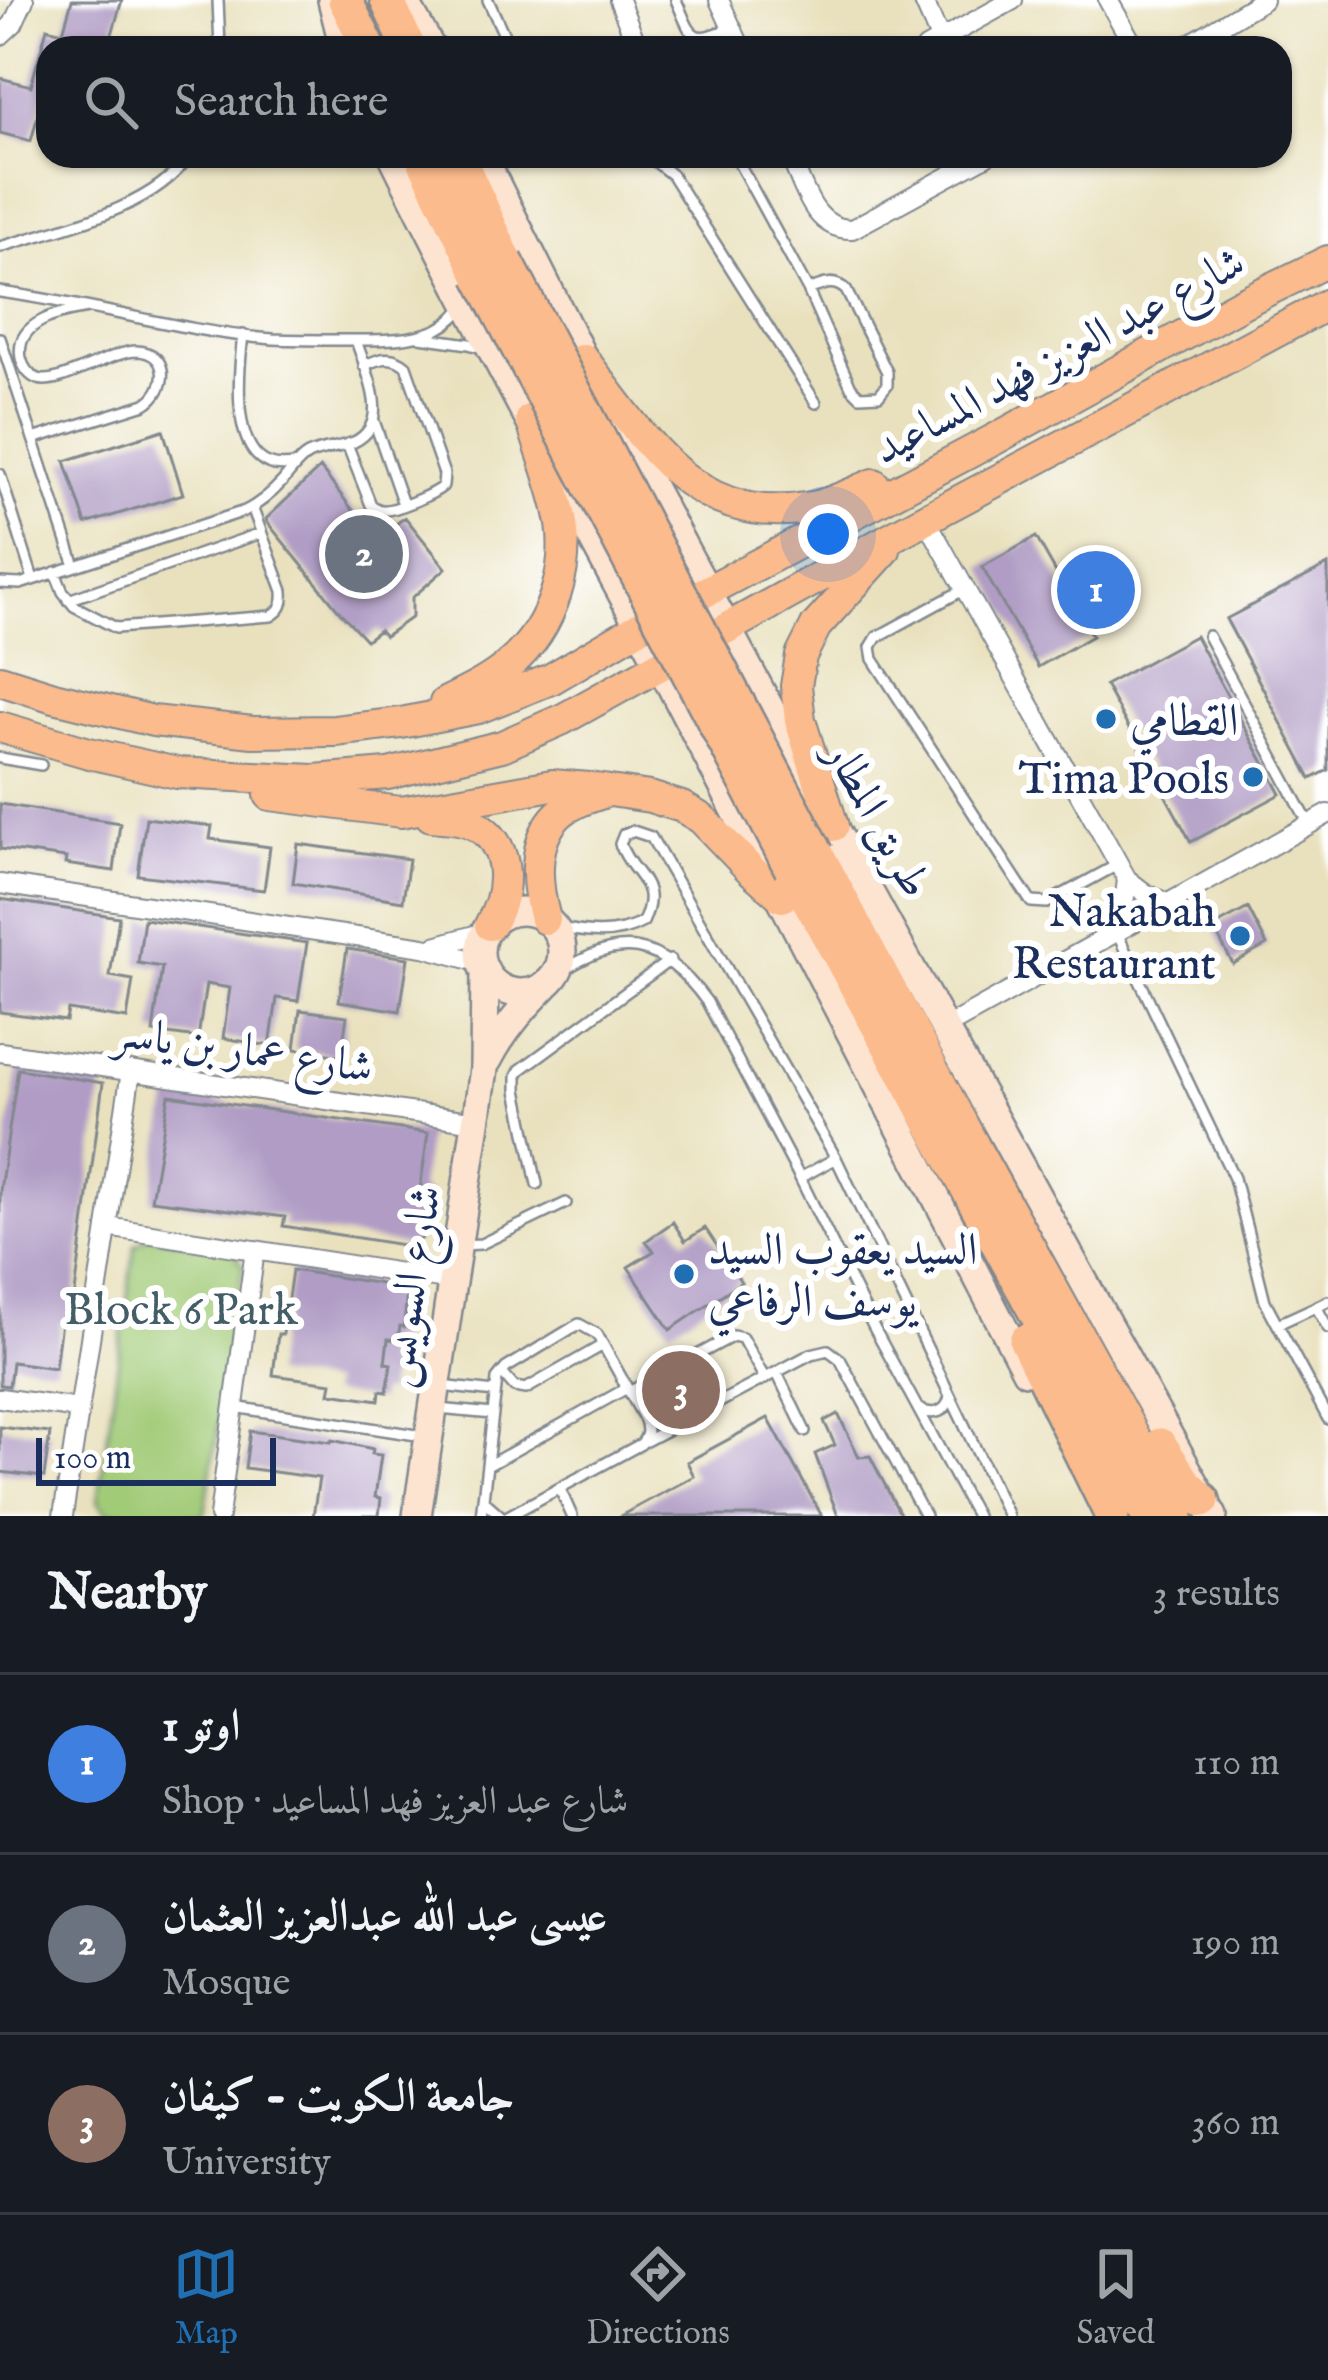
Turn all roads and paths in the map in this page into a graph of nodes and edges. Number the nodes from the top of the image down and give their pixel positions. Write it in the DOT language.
graph roads {
  1 [pos="24,0"];
  2 [pos="218,0"];
  3 [pos="332,0"];
  4 [pos="345,0"];
  5 [pos="387,0"];
  6 [pos="404,0"];
  7 [pos="488,0"];
  8 [pos="619,0"];
  9 [pos="676,0"];
  10 [pos="719,0"];
  11 [pos="922,0"];
  12 [pos="1013,0"];
  13 [pos="1108,0"];
  14 [pos="1263,0"];
  15 [pos="731,28"];
  16 [pos="0,36"];
  17 [pos="220,36"];
  18 [pos="341,36"];
  19 [pos="363,36"];
  20 [pos="404,36"];
  21 [pos="424,36"];
  22 [pos="504,36"];
  23 [pos="633,36"];
  24 [pos="695,36"];
  25 [pos="713,36"];
  26 [pos="735,36"];
  27 [pos="931,36"];
  28 [pos="948,36"];
  29 [pos="1128,36"];
  30 [pos="1203,36"];
  31 [pos="181,168"];
  32 [pos="402,168"];
  33 [pos="428,168"];
  34 [pos="461,168"];
  35 [pos="488,168"];
  36 [pos="663,168"];
  37 [pos="742,168"];
  38 [pos="796,168"];
  39 [pos="964,168"];
  40 [pos="0,247"];
  41 [pos="1328,261"];
  42 [pos="484,280"];
  43 [pos="1286,284"];
  44 [pos="808,290"];
  45 [pos="0,292"];
  46 [pos="93,307"];
  47 [pos="1317,311"];
  48 [pos="243,334"];
  49 [pos="415,336"];
  50 [pos="0,338"];
  51 [pos="356,340"];
  52 [pos="493,352"];
  53 [pos="584,359"];
  54 [pos="364,366"];
  55 [pos="816,404"];
  56 [pos="530,418"];
  57 [pos="374,421"];
  58 [pos="998,437"];
  59 [pos="33,439"];
  60 [pos="346,444"];
  61 [pos="297,464"];
  62 [pos="0,474"];
  63 [pos="660,503"];
  64 [pos="403,504"];
  65 [pos="252,507"];
  66 [pos="912,526"];
  67 [pos="261,532"];
  68 [pos="595,544"];
  69 [pos="75,566"];
  70 [pos="55,572"];
  71 [pos="33,580"];
  72 [pos="0,583"];
  73 [pos="965,589"];
  74 [pos="707,590"];
  75 [pos="68,600"];
  76 [pos="639,627"];
  77 [pos="727,628"];
  78 [pos="1208,636"];
  79 [pos="659,664"];
  80 [pos="0,680"];
  81 [pos="401,724"];
  82 [pos="0,727"];
  83 [pos="779,728"];
  84 [pos="706,754"];
  85 [pos="0,758"];
  86 [pos="41,766"];
  87 [pos="177,773"];
  88 [pos="610,790"];
  89 [pos="401,812"];
  90 [pos="1328,814"];
  91 [pos="1309,824"];
  92 [pos="806,861"];
  93 [pos="1123,872"];
  94 [pos="0,884"];
  95 [pos="1166,903"];
  96 [pos="549,922"];
  97 [pos="488,929"];
  98 [pos="1116,931"];
  99 [pos="424,947"];
  100 [pos="670,960"];
  101 [pos="483,967"];
  102 [pos="551,980"];
  103 [pos="946,1027"];
  104 [pos="0,1052"];
  105 [pos="484,1069"];
  106 [pos="131,1071"];
  107 [pos="476,1122"];
  108 [pos="959,1150"];
  109 [pos="836,1158"];
  110 [pos="800,1178"];
  111 [pos="537,1184"];
  112 [pos="566,1203"];
  113 [pos="107,1227"];
  114 [pos="457,1246"];
  115 [pos="255,1250"];
  116 [pos="452,1281"];
  117 [pos="1328,1301"];
  118 [pos="1317,1308"];
  119 [pos="1278,1324"];
  120 [pos="1328,1328"];
  121 [pos="603,1345"];
  122 [pos="502,1372"];
  123 [pos="776,1373"];
  124 [pos="765,1379"];
  125 [pos="628,1390"];
  126 [pos="495,1392"];
  127 [pos="950,1395"];
  128 [pos="0,1397"];
  129 [pos="234,1407"];
  130 [pos="80,1409"];
  131 [pos="919,1409"];
  132 [pos="432,1410"];
  133 [pos="493,1414"];
  134 [pos="1328,1419"];
  135 [pos="806,1431"];
  136 [pos="641,1444"];
  137 [pos="487,1466"];
  138 [pos="560,1489"];
  139 [pos="483,1500"];
  140 [pos="1198,1511"];
  141 [pos="63,1516"];
  142 [pos="219,1516"];
  143 [pos="417,1516"];
  144 [pos="482,1516"];
  145 [pos="504,1516"];
  146 [pos="572,1516"];
  147 [pos="925,1516"];
  148 [pos="976,1516"];
  149 [pos="1008,1516"];
  150 [pos="1107,1516"];
  151 [pos="1148,1516"];
  1 -- 16 [label="street"];
  2 -- 17 [label="lane"];
  3 -- 18 [label="main road"];
  4 -- 19 [label="highway"];
  5 -- 20 [label="highway"];
  6 -- 21 [label="main road"];
  7 -- 22 [label="lane"];
  8 -- 23 [label="street"];
  9 -- 24 [label="lane"];
  10 -- 15 [label="street"];
  11 -- 27 [label="street"];
  12 -- 28 [label="street"];
  13 -- 29 [label="street"];
  14 -- 30 [label="street"];
  15 -- 25 [label="lane"];
  15 -- 26 [label="street"];
  31 -- 40 [label="lane"];
  32 -- 42 [label="main road, طريق المطار"];
  33 -- 42 [label="highway, طريق المطار"];
  34 -- 42 [label="highway, طريق المطار"];
  35 -- 53 [label="main road, طريق المطار"];
  36 -- 55 [label="lane"];
  37 -- 44 [label="lane"];
  38 -- 39 [label="street"];
  41 -- 43 [label="main road, شارع عبد العزيز فهد المساعيد"];
  42 -- 49 [label="lane"];
  42 -- 52 [label="main road, طريق المطار"];
  42 -- 92 [label="highway, طريق المطار, bridge"];
  43 -- 47 [label="main road"];
  43 -- 58 [label="main road, شارع عبد العزيز فهد المساعيد"];
  44 -- 44 [label="lane"];
  45 -- 46 [label="lane"];
  46 -- 48 [label="lane"];
  46 -- 59 [label="lane"];
  47 -- 66 [label="main road, شارع عبد العزيز فهد المساعيد"];
  48 -- 51 [label="lane"];
  48 -- 61 [label="lane"];
  49 -- 51 [label="lane"];
  49 -- 52 [label="lane"];
  50 -- 59 [label="lane"];
  51 -- 54 [label="lane"];
  52 -- 56 [label="main road, طريق المطار"];
  53 -- 58 [label="main road"];
  53 -- 63 [label="main road, طريق المطار"];
  54 -- 57 [label="lane"];
  54 -- 64 [label="lane"];
  56 -- 68 [label="main road, طريق المطار"];
  56 -- 81 [label="main road"];
  57 -- 60 [label="lane"];
  57 -- 64 [label="lane"];
  58 -- 74 [label="main road, شارع عبد العزيز فهد المساعيد"];
  59 -- 69 [label="lane"];
  60 -- 61 [label="lane"];
  60 -- 64 [label="lane"];
  61 -- 65 [label="lane"];
  62 -- 71 [label="lane"];
  63 -- 68 [label="main road"];
  63 -- 74 [label="main road, طريق المطار"];
  65 -- 67 [label="lane"];
  65 -- 69 [label="lane"];
  66 -- 73 [label="street"];
  66 -- 77 [label="main road, شارع عبد العزيز فهد المساعيد"];
  66 -- 92 [label="main road"];
  67 -- 75 [label="lane"];
  67 -- 75 [label="lane"];
  68 -- 76 [label="main road, طريق المطار"];
  69 -- 70 [label="lane"];
  70 -- 71 [label="lane"];
  70 -- 75 [label="lane"];
  71 -- 72 [label="lane"];
  73 -- 93 [label="street"];
  73 -- 93 [label="lane"];
  74 -- 76 [label="main road, شارع عبد العزيز فهد المساعيد"];
  74 -- 77 [label="main road, طريق المطار"];
  76 -- 79 [label="main road, طريق المطار"];
  76 -- 81 [label="main road, شارع عبد العزيز فهد المساعيد"];
  77 -- 79 [label="main road, شارع عبد العزيز فهد المساعيد"];
  77 -- 83 [label="main road, طريق المطار"];
  78 -- 91 [label="lane"];
  79 -- 84 [label="main road, طريق المطار"];
  79 -- 87 [label="main road, شارع عبد العزيز فهد المساعيد"];
  80 -- 81 [label="main road"];
  82 -- 87 [label="main road"];
  83 -- 84 [label="main road"];
  83 -- 92 [label="main road, طريق المطار"];
  84 -- 92 [label="main road, طريق المطار"];
  85 -- 86 [label="lane"];
  87 -- 89 [label="main road"];
  88 -- 89 [label="main road"];
  88 -- 92 [label="main road"];
  88 -- 96 [label="main road"];
  89 -- 97 [label="main road"];
  90 -- 91 [label="street"];
  91 -- 95 [label="street"];
  92 -- 103 [label="main road, طريق المطار"];
  92 -- 108 [label="highway, طريق المطار"];
  92 -- 150 [label="main road, طريق المطار"];
  93 -- 95 [label="street"];
  93 -- 98 [label="street"];
  94 -- 99 [label="street"];
  95 -- 98 [label="street"];
  96 -- 97 [label="main road"];
  96 -- 102 [label="main road"];
  96 -- 109 [label="lane"];
  97 -- 99 [label="street"];
  97 -- 101 [label="main road"];
  98 -- 103 [label="street"];
  98 -- 119 [label="lane"];
  99 -- 101 [label="street"];
  100 -- 102 [label="lane"];
  100 -- 110 [label="lane"];
  100 -- 111 [label="lane"];
  101 -- 102 [label="main road"];
  101 -- 105 [label="main road, شارع السويس"];
  102 -- 105 [label="main road, شارع السويس"];
  103 -- 140 [label="main road, طريق المطار"];
  104 -- 106 [label="street, شارع عمار بن ياسر"];
  105 -- 107 [label="main road, شارع السويس"];
  106 -- 107 [label="street, شارع عمار بن ياسر"];
  106 -- 113 [label="street"];
  107 -- 114 [label="main road, شارع السويس"];
  108 -- 140 [label="highway, طريق المطار"];
  108 -- 150 [label="highway"];
  108 -- 151 [label="highway, طريق المطار"];
  109 -- 110 [label="lane"];
  109 -- 127 [label="lane"];
  110 -- 131 [label="lane"];
  112 -- 114 [label="lane"];
  113 -- 115 [label="street"];
  113 -- 130 [label="street"];
  114 -- 116 [label="main road, شارع السويس"];
  115 -- 116 [label="street"];
  115 -- 129 [label="street"];
  116 -- 132 [label="main road, شارع السويس"];
  117 -- 118 [label="lane"];
  118 -- 119 [label="lane"];
  118 -- 120 [label="lane"];
  119 -- 134 [label="lane"];
  121 -- 122 [label="lane"];
  121 -- 122 [label="lane"];
  121 -- 125 [label="lane"];
  122 -- 126 [label="lane"];
  123 -- 124 [label="lane"];
  123 -- 135 [label="lane"];
  123 -- 147 [label="lane"];
  124 -- 125 [label="lane"];
  124 -- 136 [label="lane"];
  125 -- 136 [label="lane"];
  125 -- 137 [label="lane"];
  126 -- 132 [label="lane"];
  126 -- 133 [label="lane"];
  127 -- 131 [label="lane"];
  127 -- 149 [label="lane"];
  128 -- 130 [label="street"];
  129 -- 132 [label="lane"];
  129 -- 142 [label="street"];
  130 -- 141 [label="street"];
  131 -- 148 [label="lane"];
  132 -- 133 [label="lane"];
  132 -- 143 [label="main road, شارع السويس"];
  133 -- 137 [label="lane"];
  136 -- 138 [label="lane"];
  137 -- 139 [label="lane"];
  138 -- 145 [label="lane"];
  138 -- 146 [label="lane"];
  139 -- 144 [label="lane"];
  139 -- 145 [label="lane"];
}
